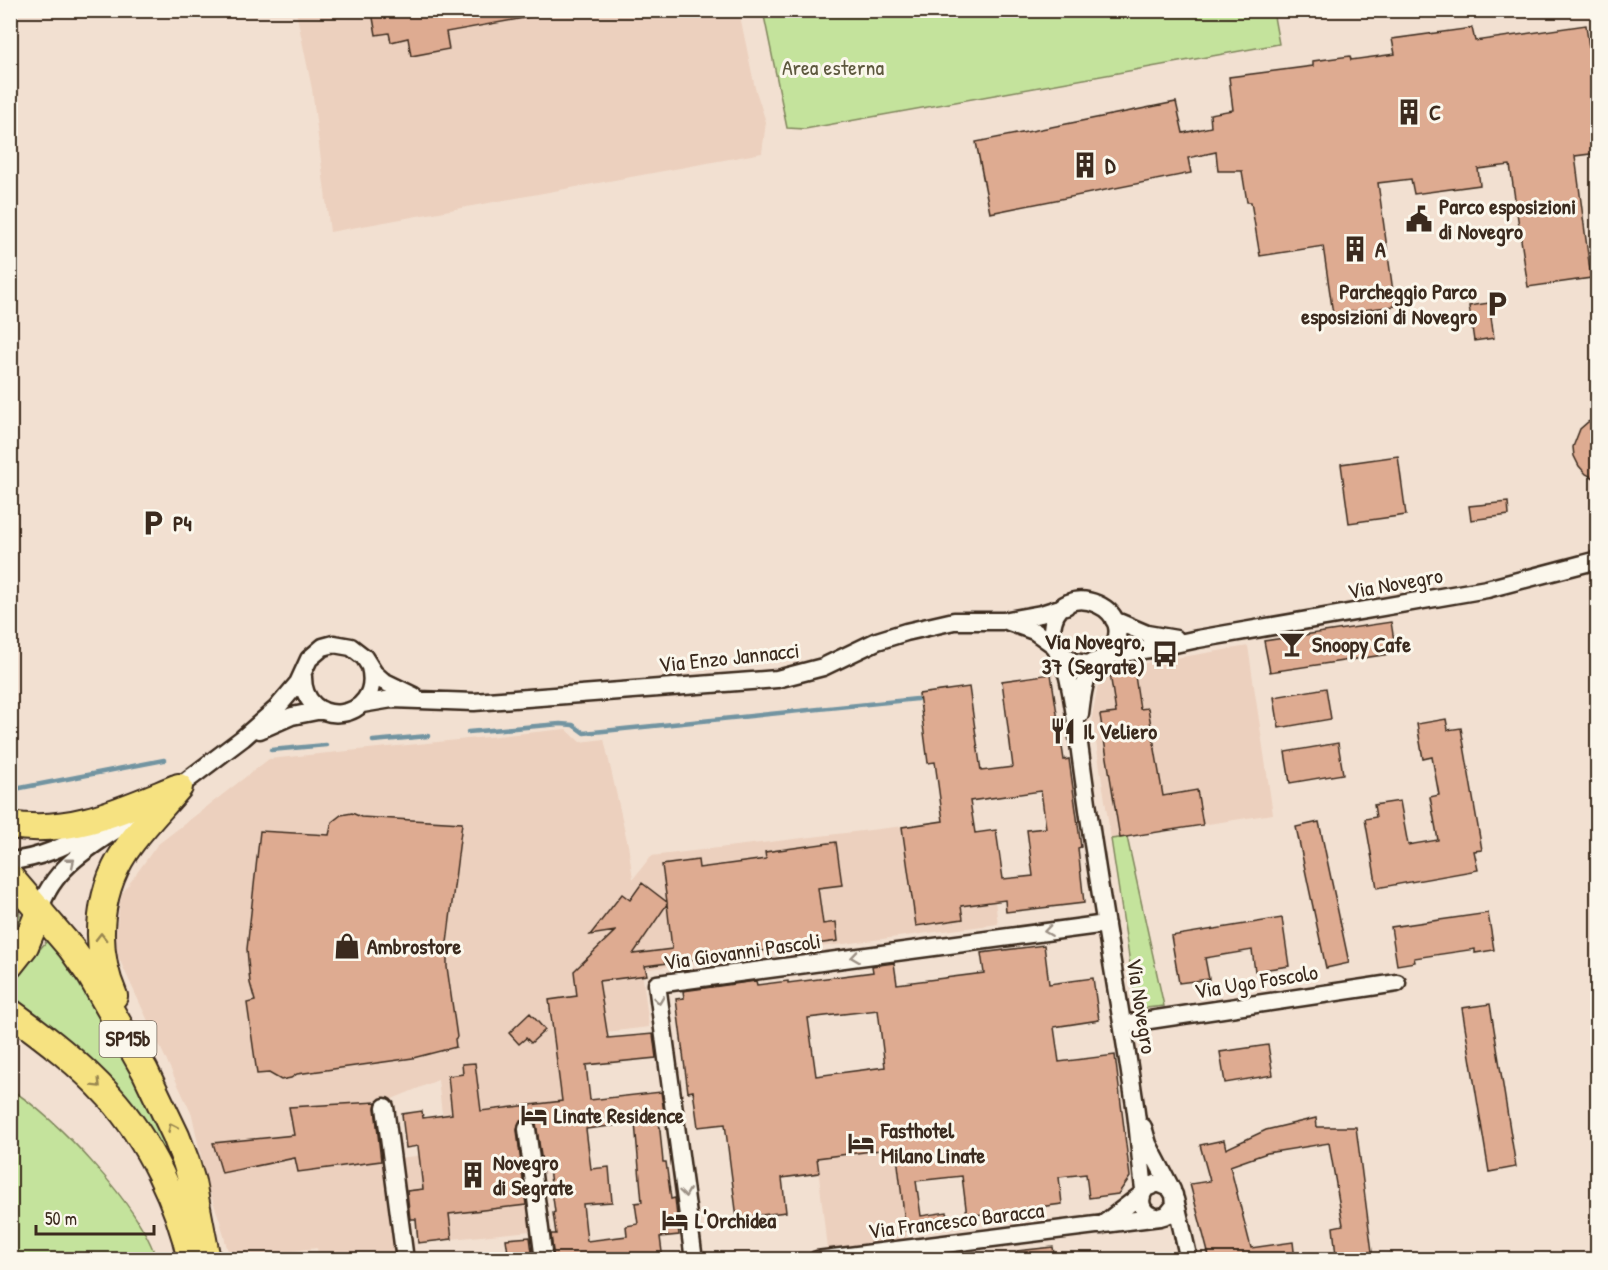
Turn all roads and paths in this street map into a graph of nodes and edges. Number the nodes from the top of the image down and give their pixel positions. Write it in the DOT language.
graph roads {
  1 [pos="1598,560"];
  2 [pos="1066,606"];
  3 [pos="1114,620"];
  4 [pos="1003,621"];
  5 [pos="1198,639"];
  6 [pos="1057,649"];
  7 [pos="1100,660"];
  8 [pos="370,667"];
  9 [pos="303,676"];
  10 [pos="423,700"];
  11 [pos="362,704"];
  12 [pos="322,710"];
  13 [pos="243,738"];
  14 [pos="1078,738"];
  15 [pos="179,787"];
  16 [pos="10,825"];
  17 [pos="10,861"];
  18 [pos="10,877"];
  19 [pos="40,910"];
  20 [pos="1106,924"];
  21 [pos="10,965"];
  22 [pos="1397,983"];
  23 [pos="10,1012"];
  24 [pos="1123,1024"];
  25 [pos="10,1025"];
  26 [pos="54,1044"];
  27 [pos="145,1071"];
  28 [pos="1135,1103"];
  29 [pos="385,1107"];
  30 [pos="527,1129"];
  31 [pos="192,1182"];
  32 [pos="1143,1191"];
  33 [pos="1174,1193"];
  34 [pos="1159,1217"];
  35 [pos="1102,1226"];
  36 [pos="191,1260"];
  37 [pos="207,1260"];
  38 [pos="218,1260"];
  39 [pos="405,1260"];
  40 [pos="543,1260"];
  41 [pos="694,1260"];
  42 [pos="817,1260"];
  43 [pos="1188,1260"];
  1 -- 5 [label="street, Via Novegro"];
  2 -- 3 [label="street, Via Novegro"];
  2 -- 4 [label="street, Via Enzo Jannacci"];
  2 -- 6 [label="street, Via Novegro"];
  3 -- 5 [label="street, Via Novegro"];
  3 -- 7 [label="street, Via Novegro"];
  4 -- 6 [label="street"];
  4 -- 10 [label="street, Via Enzo Jannacci"];
  5 -- 7 [label="street, Via Novegro"];
  6 -- 7 [label="street, Via Novegro"];
  6 -- 14 [label="street, Via Novegro"];
  7 -- 14 [label="street, Via Novegro"];
  8 -- 9 [label="street, Via Enzo Jannacci"];
  8 -- 10 [label="street, Via Enzo Jannacci"];
  8 -- 11 [label="street"];
  9 -- 12 [label="street"];
  9 -- 13 [label="street, Via Enzo Jannacci"];
  10 -- 11 [label="street, Via Enzo Jannacci"];
  11 -- 12 [label="street, Via Enzo Jannacci"];
  12 -- 13 [label="street, Via Enzo Jannacci"];
  13 -- 15 [label="street, Via Enzo Jannacci"];
  14 -- 20 [label="street, Via Novegro"];
  15 -- 16 [label="main road"];
  15 -- 17 [label="street, Via Enzo Jannacci"];
  19 -- 15 [label="street, Via Enzo Jannacci, one-way"];
  27 -- 15 [label="main road, one-way"];
  18 -- 19 [label="main road, SP15b"];
  19 -- 21 [label="main road"];
  19 -- 27 [label="main road, SP15b"];
  20 -- 24 [label="street, Via Novegro"];
  20 -- 41 [label="street, Via Giovanni Pascoli, one-way"];
  22 -- 24 [label="street, Via Ugo Foscolo"];
  23 -- 26 [label="main road, SP15b"];
  24 -- 28 [label="street, Via Novegro"];
  25 -- 26 [label="main road"];
  26 -- 36 [label="main road, SP15b, one-way"];
  31 -- 27 [label="main road, SP15b, one-way"];
  28 -- 32 [label="street, Via Novegro"];
  28 -- 33 [label="street, Via Novegro"];
  29 -- 39 [label="street"];
  30 -- 40 [label="street"];
  31 -- 37 [label="main road, SP15b"];
  31 -- 38 [label="main road"];
  32 -- 33 [label="street"];
  32 -- 34 [label="street"];
  32 -- 35 [label="street"];
  33 -- 34 [label="street"];
  33 -- 43 [label="street, Via Novegro"];
  34 -- 35 [label="street, Via Francesco Baracca"];
  34 -- 43 [label="street, Via Novegro"];
  35 -- 42 [label="street, Via Francesco Baracca"];
}
